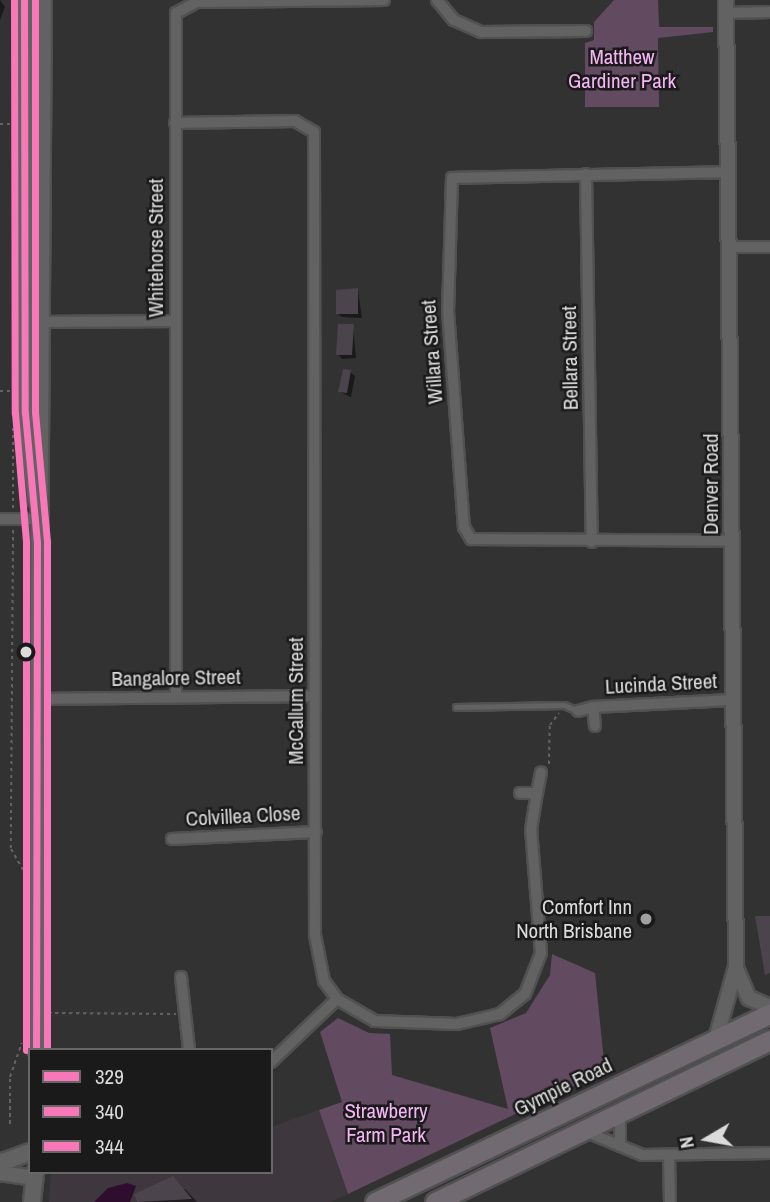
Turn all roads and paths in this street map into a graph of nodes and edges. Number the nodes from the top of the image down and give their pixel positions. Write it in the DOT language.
graph roads {
  1 [pos="24,0"];
  2 [pos="43,0"];
  3 [pos="384,0"];
  4 [pos="437,0"];
  5 [pos="726,6"];
  6 [pos="770,12"];
  7 [pos="586,31"];
  8 [pos="175,123"];
  9 [pos="0,124"];
  10 [pos="12,124"];
  11 [pos="729,172"];
  12 [pos="586,174"];
  13 [pos="730,247"];
  14 [pos="770,247"];
  15 [pos="175,321"];
  16 [pos="42,322"];
  17 [pos="0,391"];
  18 [pos="13,403"];
  19 [pos="13,416"];
  20 [pos="36,510"];
  21 [pos="0,519"];
  22 [pos="13,519"];
  23 [pos="732,541"];
  24 [pos="592,542"];
  25 [pos="176,696"];
  26 [pos="315,696"];
  27 [pos="37,699"];
  28 [pos="732,700"];
  29 [pos="456,707"];
  30 [pos="593,707"];
  31 [pos="573,709"];
  32 [pos="595,726"];
  33 [pos="541,772"];
  34 [pos="520,793"];
  35 [pos="537,793"];
  36 [pos="316,832"];
  37 [pos="172,839"];
  38 [pos="23,876"];
  39 [pos="736,967"];
  40 [pos="181,977"];
  41 [pos="337,999"];
  42 [pos="770,1007"];
  43 [pos="36,1013"];
  44 [pos="180,1014"];
  45 [pos="770,1014"];
  46 [pos="22,1034"];
  47 [pos="716,1039"];
  48 [pos="770,1040"];
  49 [pos="36,1048"];
  50 [pos="188,1048"];
  51 [pos="273,1060"];
  52 [pos="620,1111"];
  53 [pos="10,1125"];
  54 [pos="581,1130"];
  55 [pos="620,1146"];
  56 [pos="28,1153"];
  57 [pos="770,1153"];
  58 [pos="669,1155"];
  59 [pos="0,1163"];
  60 [pos="0,1173"];
  61 [pos="34,1175"];
  62 [pos="32,1202"];
  63 [pos="375,1202"];
  64 [pos="435,1202"];
  65 [pos="670,1202"];
  1 -- 20 [label="main road"];
  2 -- 16 [label="main road"];
  3 -- 8 [label="street, Whitehorse Street"];
  4 -- 7 [label="street"];
  5 -- 6 [label="street"];
  5 -- 11 [label="street, Denver Road"];
  8 -- 15 [label="street, Whitehorse Street"];
  8 -- 26 [label="street, McCallum Street"];
  9 -- 10 [label="path"];
  11 -- 12 [label="street, Willara Street"];
  11 -- 13 [label="street, Denver Road"];
  12 -- 24 [label="street, Bellara Street"];
  12 -- 24 [label="street, Willara Street"];
  13 -- 14 [label="street"];
  13 -- 23 [label="street, Denver Road"];
  15 -- 16 [label="street"];
  15 -- 25 [label="street, Whitehorse Street"];
  16 -- 20 [label="main road"];
  17 -- 18 [label="path"];
  19 -- 22 [label="path"];
  20 -- 22 [label="street"];
  20 -- 27 [label="main road"];
  21 -- 22 [label="street"];
  22 -- 38 [label="path"];
  23 -- 24 [label="street, Willara Street"];
  23 -- 28 [label="street, Denver Road"];
  25 -- 26 [label="street, Bangalore Street"];
  25 -- 27 [label="street, Bangalore Street"];
  26 -- 36 [label="street, McCallum Street"];
  27 -- 43 [label="main road"];
  28 -- 30 [label="street, Lucinda Street"];
  28 -- 39 [label="street, Denver Road"];
  29 -- 31 [label="lane"];
  30 -- 31 [label="street, Lucinda Street"];
  30 -- 32 [label="street, Lucinda Street"];
  31 -- 33 [label="path"];
  33 -- 35 [label="street"];
  34 -- 35 [label="street"];
  35 -- 41 [label="street"];
  36 -- 37 [label="street, Colvillea Close"];
  36 -- 41 [label="street, McCallum Street"];
  39 -- 42 [label="street, Denver Road"];
  39 -- 47 [label="street, Denver Road"];
  40 -- 44 [label="street"];
  41 -- 51 [label="street"];
  43 -- 44 [label="path"];
  43 -- 49 [label="main road"];
  44 -- 50 [label="street"];
  45 -- 47 [label="highway, Gympie Road"];
  46 -- 53 [label="path"];
  47 -- 63 [label="highway, Gympie Road"];
  48 -- 52 [label="highway"];
  52 -- 54 [label="highway"];
  52 -- 55 [label="street"];
  54 -- 55 [label="street"];
  54 -- 64 [label="highway"];
  55 -- 58 [label="street"];
  56 -- 59 [label="main road"];
  57 -- 58 [label="street"];
  58 -- 65 [label="street"];
  60 -- 61 [label="street"];
  61 -- 62 [label="main road"];
}
